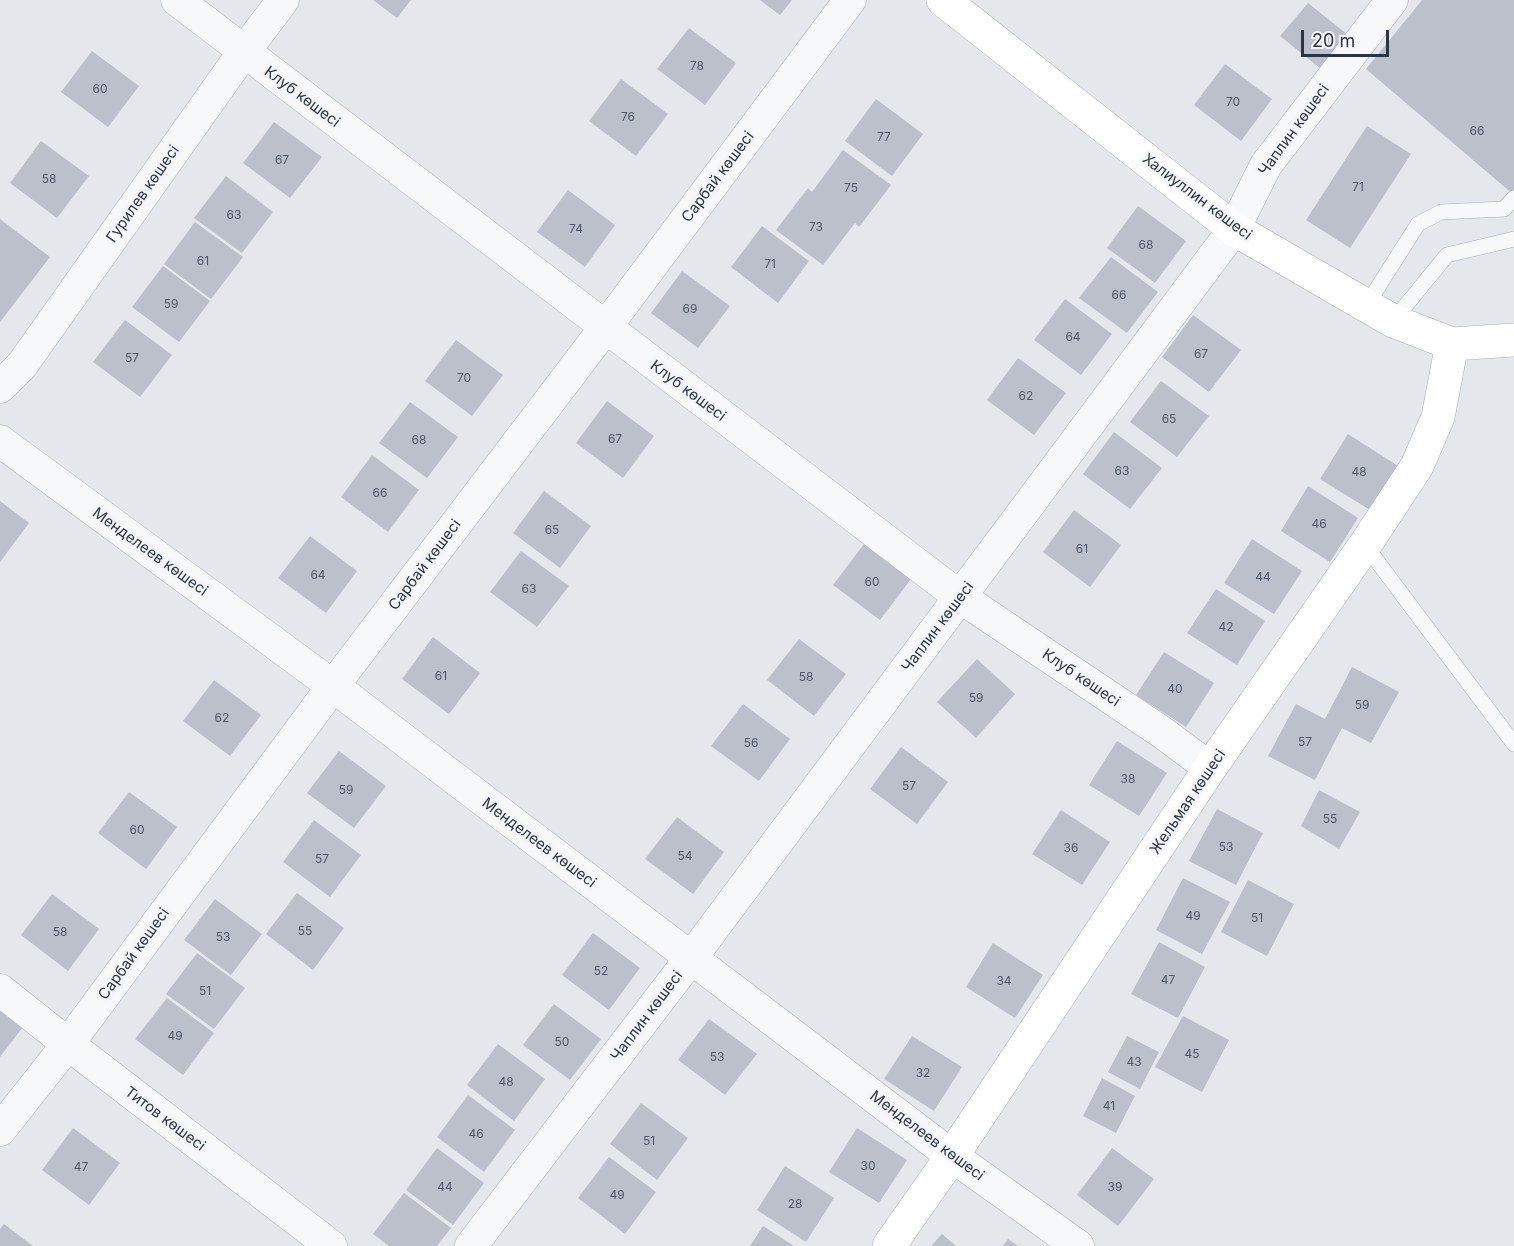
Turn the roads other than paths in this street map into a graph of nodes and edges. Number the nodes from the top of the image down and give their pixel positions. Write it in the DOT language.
graph roads {
  1 [pos="177,0"];
  2 [pos="283,0"];
  3 [pos="850,0"];
  4 [pos="943,0"];
  5 [pos="1392,0"];
  6 [pos="243,52"];
  7 [pos="1514,198"];
  8 [pos="1234,229"];
  9 [pos="1514,240"];
  10 [pos="1379,313"];
  11 [pos="605,328"];
  12 [pos="1514,340"];
  13 [pos="1452,344"];
  14 [pos="0,387"];
  15 [pos="0,441"];
  16 [pos="1365,545"];
  17 [pos="960,597"];
  18 [pos="333,686"];
  19 [pos="1514,744"];
  20 [pos="1210,768"];
  21 [pos="691,958"];
  22 [pos="0,990"];
  23 [pos="68,1044"];
  24 [pos="0,1130"];
  25 [pos="952,1156"];
  26 [pos="331,1246"];
  27 [pos="471,1246"];
  28 [pos="889,1246"];
  29 [pos="1078,1246"];
  1 -- 6 [label="street, Клуб көшесі"];
  2 -- 6 [label="street, Гурилев көшесі"];
  3 -- 11 [label="street, Сарбай көшесі"];
  4 -- 8 [label="street, Халиуллин көшесі"];
  5 -- 8 [label="street, Чаплин көшесі"];
  6 -- 11 [label="street, Клуб көшесі"];
  6 -- 14 [label="street, Гурилев көшесі"];
  7 -- 10 [label="lane"];
  8 -- 10 [label="street, Халиуллин көшесі"];
  8 -- 17 [label="street, Чаплин көшесі"];
  9 -- 10 [label="lane"];
  10 -- 13 [label="street, Халиуллин көшесі"];
  11 -- 17 [label="street, Клуб көшесі"];
  11 -- 18 [label="street, Сарбай көшесі"];
  12 -- 13 [label="street, Халиуллин көшесі"];
  13 -- 16 [label="street, Жельмая көшесі"];
  15 -- 18 [label="street, Менделеев көшесі"];
  16 -- 19 [label="lane"];
  16 -- 20 [label="street, Жельмая көшесі"];
  17 -- 20 [label="street, Клуб көшесі"];
  17 -- 21 [label="street, Чаплин көшесі"];
  18 -- 21 [label="street, Менделеев көшесі"];
  18 -- 23 [label="street, Сарбай көшесі"];
  20 -- 25 [label="street, Жельмая көшесі"];
  21 -- 25 [label="street, Менделеев көшесі"];
  21 -- 27 [label="street, Чаплин көшесі"];
  22 -- 23 [label="street, Титов көшесі"];
  23 -- 24 [label="street, Сарбай көшесі"];
  23 -- 26 [label="street, Титов көшесі"];
  25 -- 28 [label="street, Жельмая көшесі"];
  25 -- 29 [label="street, Менделеев көшесі"];
}
